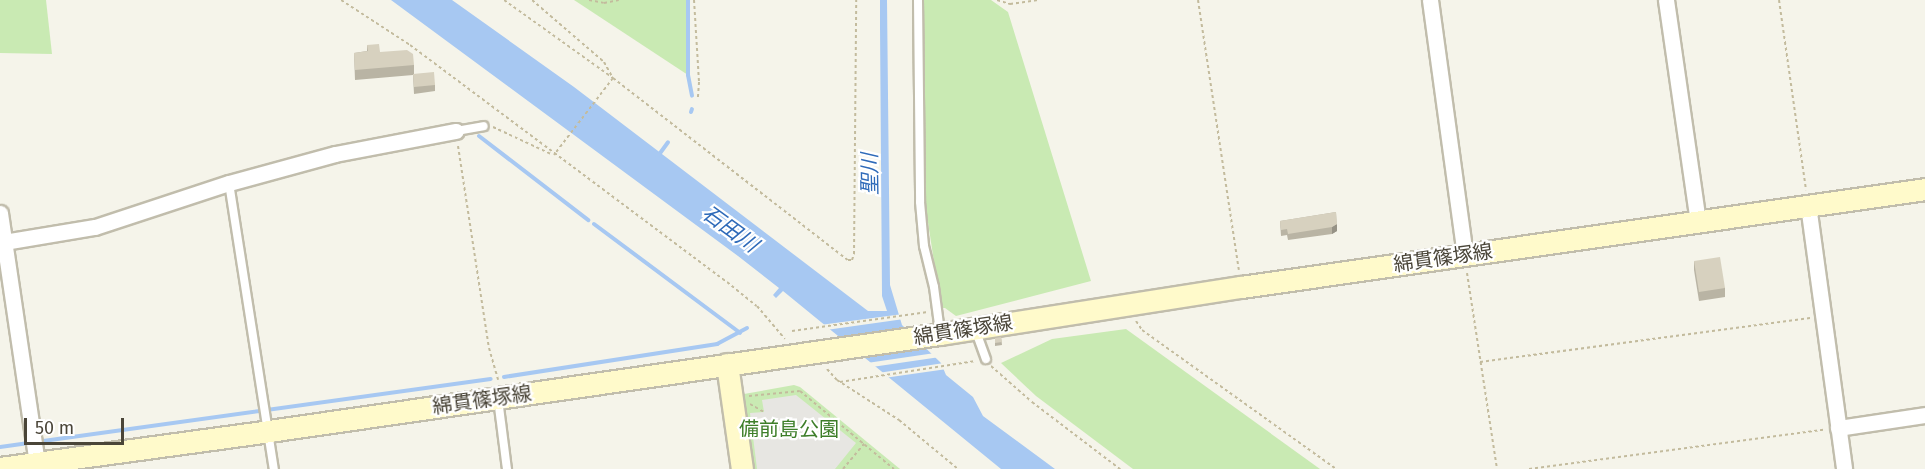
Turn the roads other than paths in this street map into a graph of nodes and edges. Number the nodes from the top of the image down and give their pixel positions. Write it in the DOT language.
graph roads {
  1 [pos="918,0"];
  2 [pos="1430,0"];
  3 [pos="1666,0"];
  4 [pos="484,126"];
  5 [pos="456,131"];
  6 [pos="229,183"];
  7 [pos="1925,189"];
  8 [pos="1808,206"];
  9 [pos="0,213"];
  10 [pos="1698,222"];
  11 [pos="4,242"];
  12 [pos="1465,254"];
  13 [pos="975,328"];
  14 [pos="936,334"];
  15 [pos="982,360"];
  16 [pos="727,364"];
  17 [pos="498,398"];
  18 [pos="1925,415"];
  19 [pos="1838,428"];
  20 [pos="269,431"];
  21 [pos="37,466"];
  22 [pos="0,468"];
  23 [pos="274,469"];
  24 [pos="507,469"];
  25 [pos="742,469"];
  26 [pos="1844,469"];
  1 -- 14 [label="lane"];
  2 -- 12 [label="street"];
  3 -- 10 [label="street"];
  4 -- 5 [label="lane"];
  5 -- 6 [label="street"];
  6 -- 11 [label="street"];
  6 -- 20 [label="lane"];
  7 -- 8 [label="main road, 綿貫篠塚線"];
  8 -- 10 [label="main road, 綿貫篠塚線"];
  8 -- 19 [label="street"];
  9 -- 11 [label="street"];
  10 -- 12 [label="main road, 綿貫篠塚線"];
  11 -- 21 [label="street"];
  12 -- 13 [label="main road, 綿貫篠塚線"];
  13 -- 14 [label="main road, 綿貫篠塚線"];
  13 -- 15 [label="lane"];
  14 -- 16 [label="main road, 綿貫篠塚線"];
  16 -- 17 [label="main road, 綿貫篠塚線"];
  16 -- 25 [label="main road"];
  17 -- 20 [label="main road, 綿貫篠塚線"];
  17 -- 24 [label="lane"];
  18 -- 19 [label="street"];
  19 -- 26 [label="street"];
  20 -- 21 [label="main road, 綿貫篠塚線"];
  20 -- 23 [label="lane"];
  21 -- 22 [label="main road, 綿貫篠塚線"];
}
